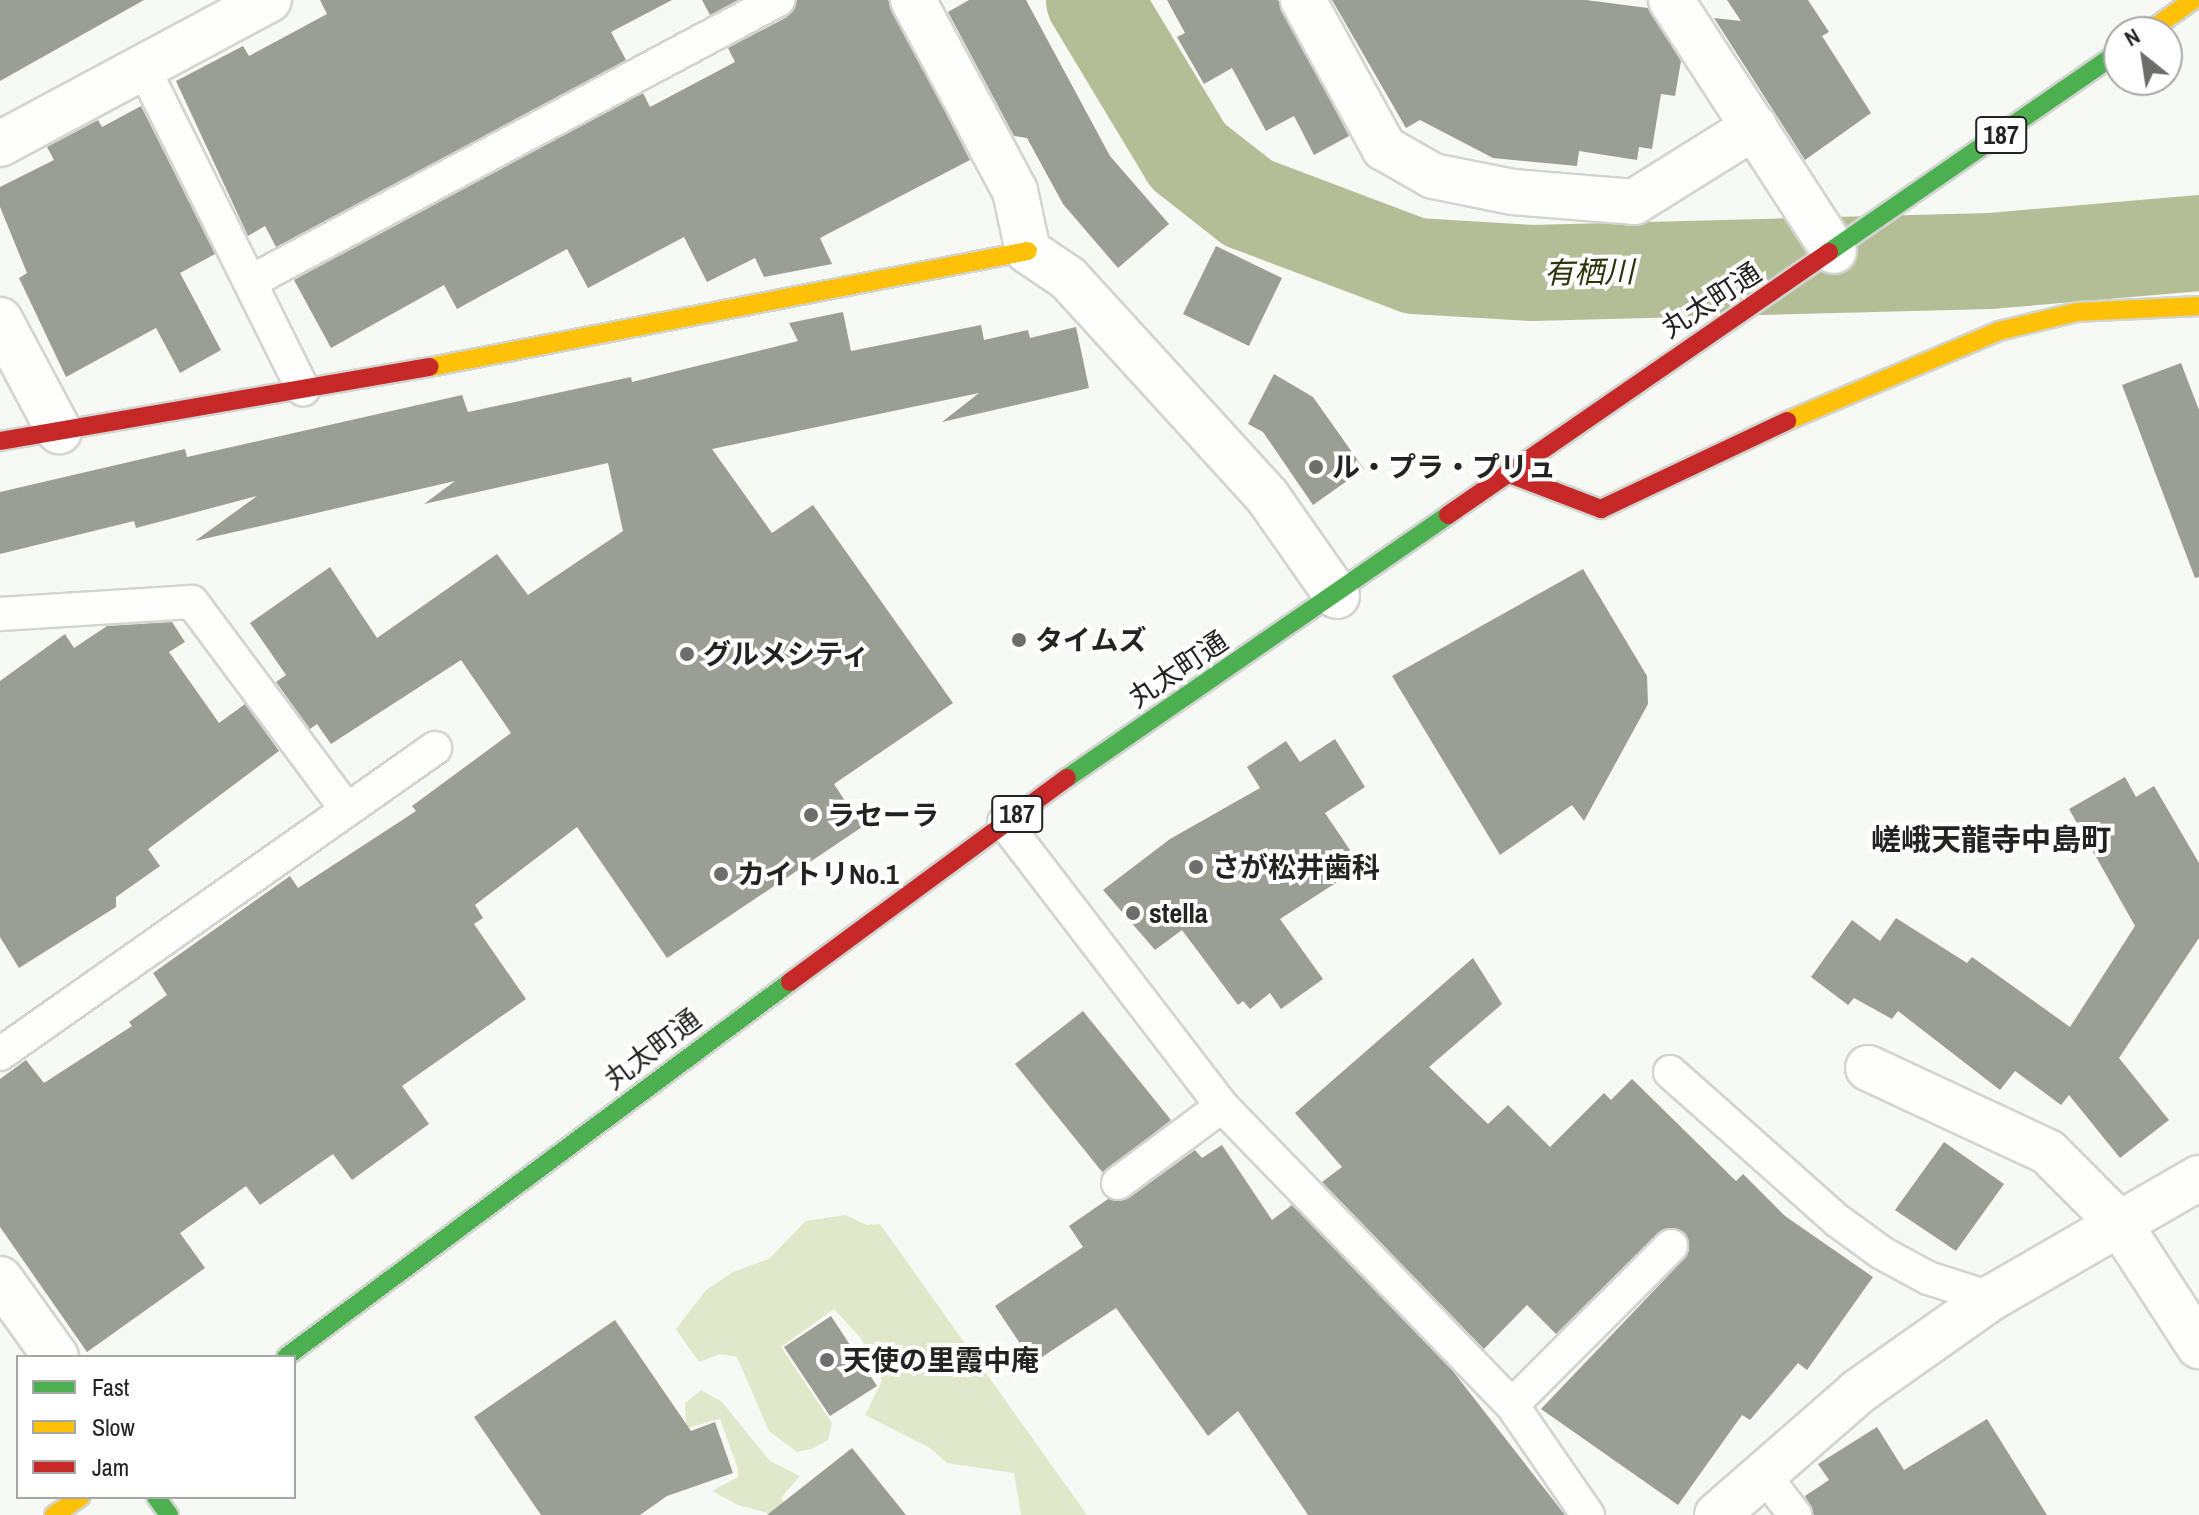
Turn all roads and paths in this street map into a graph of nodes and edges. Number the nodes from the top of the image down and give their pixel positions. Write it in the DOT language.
graph roads {
  1 [pos="269,0"];
  2 [pos="778,0"];
  3 [pos="913,0"];
  4 [pos="1303,0"];
  5 [pos="1671,0"];
  6 [pos="2193,0"];
  7 [pos="2170,16"];
  8 [pos="2103,63"];
  9 [pos="143,67"];
  10 [pos="1754,127"];
  11 [pos="0,144"];
  12 [pos="1823,234"];
  13 [pos="1028,251"];
  14 [pos="250,282"];
  15 [pos="2199,306"];
  16 [pos="0,320"];
  17 [pos="303,389"];
  18 [pos="59,431"];
  19 [pos="0,441"];
  20 [pos="1507,473"];
  21 [pos="1337,596"];
  22 [pos="0,614"];
  23 [pos="435,748"];
  24 [pos="347,810"];
  25 [pos="1004,822"];
  26 [pos="0,1054"];
  27 [pos="1868,1068"];
  28 [pos="1670,1072"];
  29 [pos="1222,1106"];
  30 [pos="2199,1178"];
  31 [pos="1118,1183"];
  32 [pos="2119,1223"];
  33 [pos="1671,1246"];
  34 [pos="0,1279"];
  35 [pos="1991,1298"];
  36 [pos="2199,1346"];
  37 [pos="55,1355"];
  38 [pos="289,1355"];
  39 [pos="1512,1405"];
  40 [pos="1764,1475"];
  41 [pos="78,1499"];
  42 [pos="54,1515"];
  43 [pos="1588,1515"];
  44 [pos="1717,1515"];
  45 [pos="1795,1515"];
  1 -- 9 [label="street"];
  2 -- 14 [label="lane"];
  3 -- 13 [label="street"];
  4 -- 10 [label="street"];
  5 -- 10 [label="street"];
  6 -- 7 [label="main road"];
  8 -- 12 [label="main road, 丸太町通 / 187"];
  9 -- 11 [label="street"];
  9 -- 14 [label="lane"];
  10 -- 12 [label="street"];
  12 -- 20 [label="main road, 丸太町通 / 187"];
  13 -- 17 [label="main road"];
  13 -- 21 [label="street"];
  14 -- 17 [label="lane"];
  15 -- 20 [label="main road"];
  16 -- 18 [label="street"];
  17 -- 18 [label="main road"];
  18 -- 19 [label="main road"];
  20 -- 21 [label="main road, 丸太町通 / 187"];
  21 -- 25 [label="main road, 丸太町通 / 187"];
  22 -- 24 [label="lane"];
  23 -- 24 [label="lane"];
  24 -- 26 [label="lane"];
  25 -- 29 [label="lane"];
  25 -- 38 [label="main road, 丸太町通 / 187"];
  27 -- 32 [label="street"];
  28 -- 35 [label="lane"];
  29 -- 31 [label="lane"];
  29 -- 39 [label="lane"];
  30 -- 32 [label="street"];
  32 -- 35 [label="street"];
  32 -- 36 [label="street"];
  33 -- 39 [label="lane"];
  34 -- 37 [label="street"];
  35 -- 40 [label="street"];
  39 -- 43 [label="lane"];
  40 -- 44 [label="street"];
  40 -- 45 [label="lane"];
  41 -- 42 [label="main road"];
}
